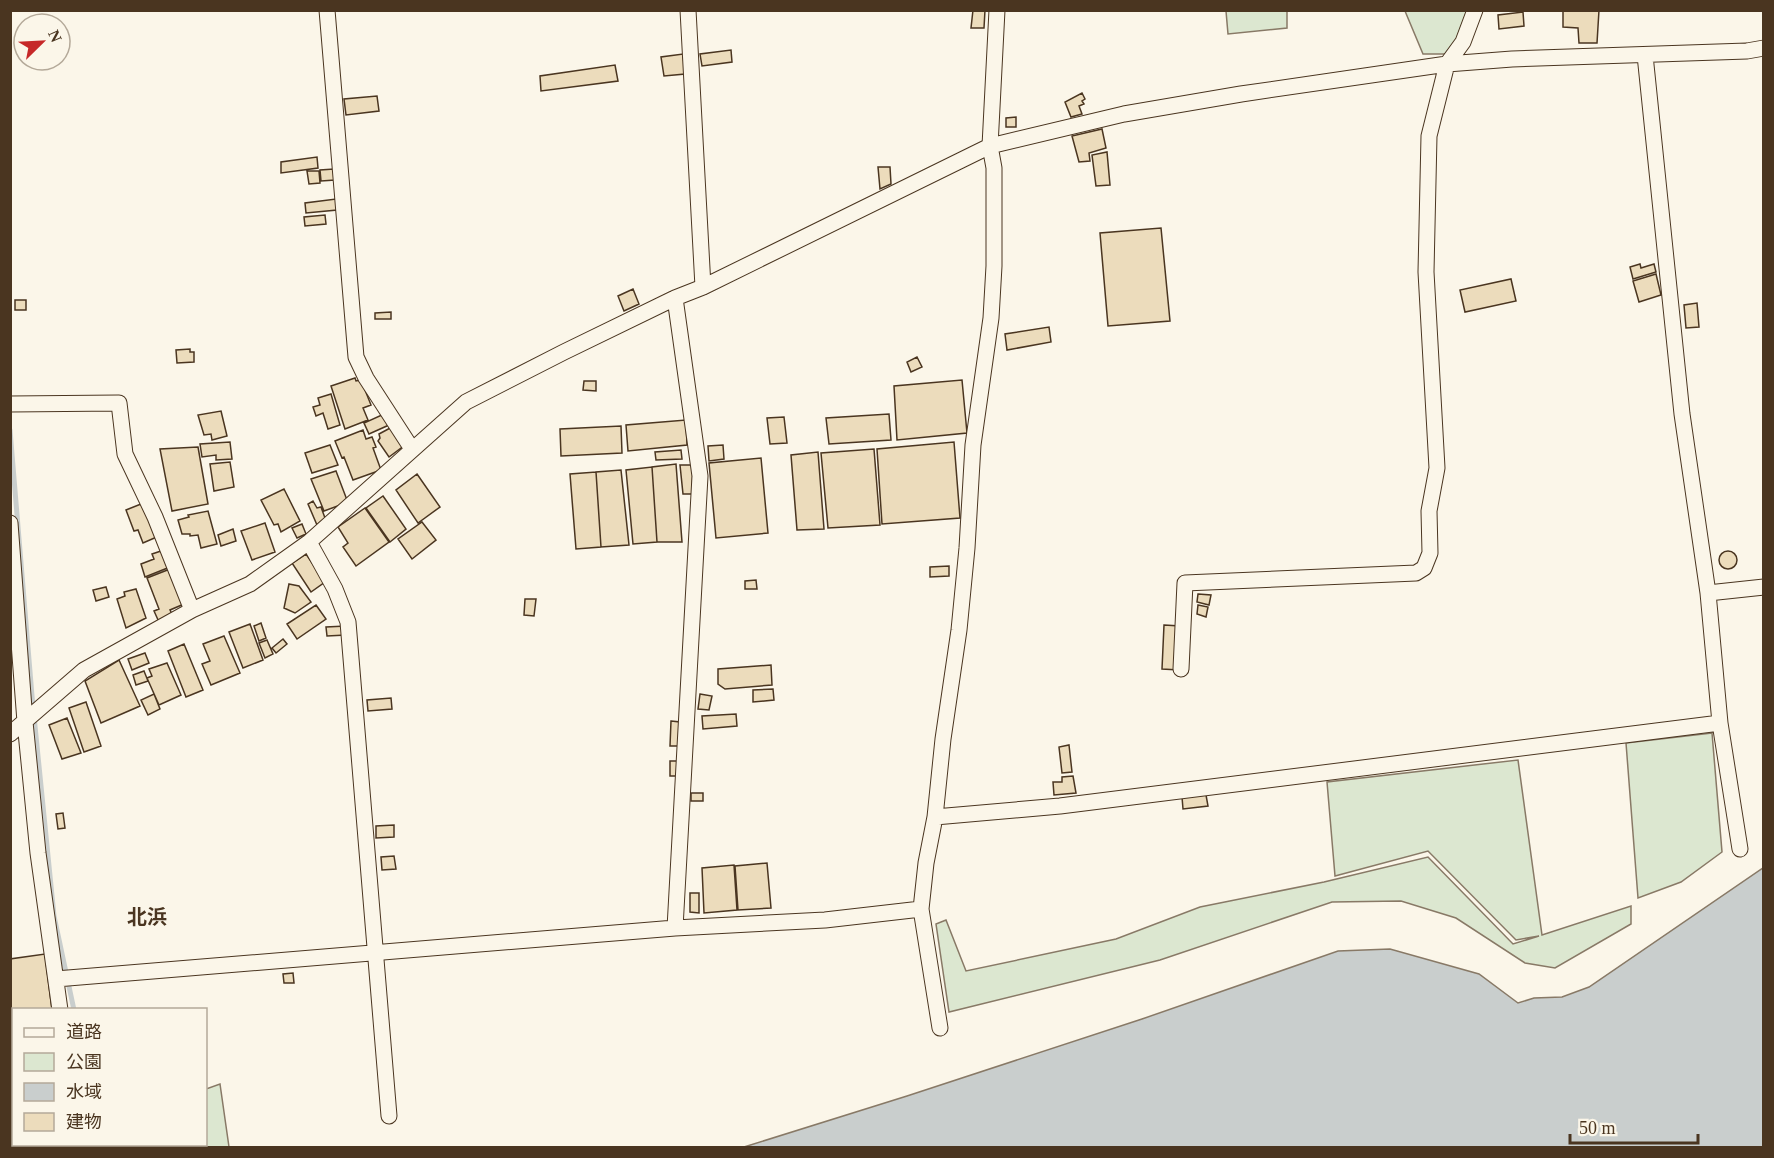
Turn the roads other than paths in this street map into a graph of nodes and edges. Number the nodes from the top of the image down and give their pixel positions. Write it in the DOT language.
graph roads {
  1 [pos="327,10"];
  2 [pos="688,10"];
  3 [pos="997,10"];
  4 [pos="1475,10"];
  5 [pos="1764,48"];
  6 [pos="1645,55"];
  7 [pos="1447,63"];
  8 [pos="990,146"];
  9 [pos="703,286"];
  10 [pos="675,298"];
  11 [pos="15,404"];
  12 [pos="412,449"];
  13 [pos="10,523"];
  14 [pos="309,542"];
  15 [pos="1764,587"];
  16 [pos="1708,593"];
  17 [pos="192,610"];
  18 [pos="1181,669"];
  19 [pos="27,719"];
  20 [pos="1720,723"];
  21 [pos="10,734"];
  22 [pos="935,817"];
  23 [pos="1740,849"];
  24 [pos="921,909"];
  25 [pos="675,928"];
  26 [pos="377,952"];
  27 [pos="62,978"];
  28 [pos="60,1008"];
  29 [pos="940,1028"];
  30 [pos="389,1116"];
  1 -- 12 [label="street"];
  2 -- 9 [label="street"];
  3 -- 8 [label="street"];
  4 -- 7 [label="street"];
  5 -- 6 [label="street"];
  6 -- 7 [label="street"];
  6 -- 16 [label="street"];
  7 -- 8 [label="street"];
  7 -- 18 [label="street"];
  8 -- 9 [label="street"];
  8 -- 22 [label="street"];
  9 -- 10 [label="street"];
  10 -- 12 [label="street"];
  10 -- 25 [label="street"];
  11 -- 17 [label="street"];
  12 -- 14 [label="street"];
  13 -- 19 [label="street"];
  14 -- 17 [label="street"];
  14 -- 26 [label="street"];
  15 -- 16 [label="street"];
  16 -- 20 [label="street"];
  17 -- 19 [label="street"];
  19 -- 21 [label="street"];
  19 -- 27 [label="street"];
  20 -- 22 [label="street"];
  20 -- 23 [label="street"];
  22 -- 24 [label="street"];
  24 -- 25 [label="street"];
  24 -- 29 [label="street"];
  25 -- 26 [label="street"];
  26 -- 27 [label="street"];
  26 -- 30 [label="street"];
  27 -- 28 [label="street"];
}
